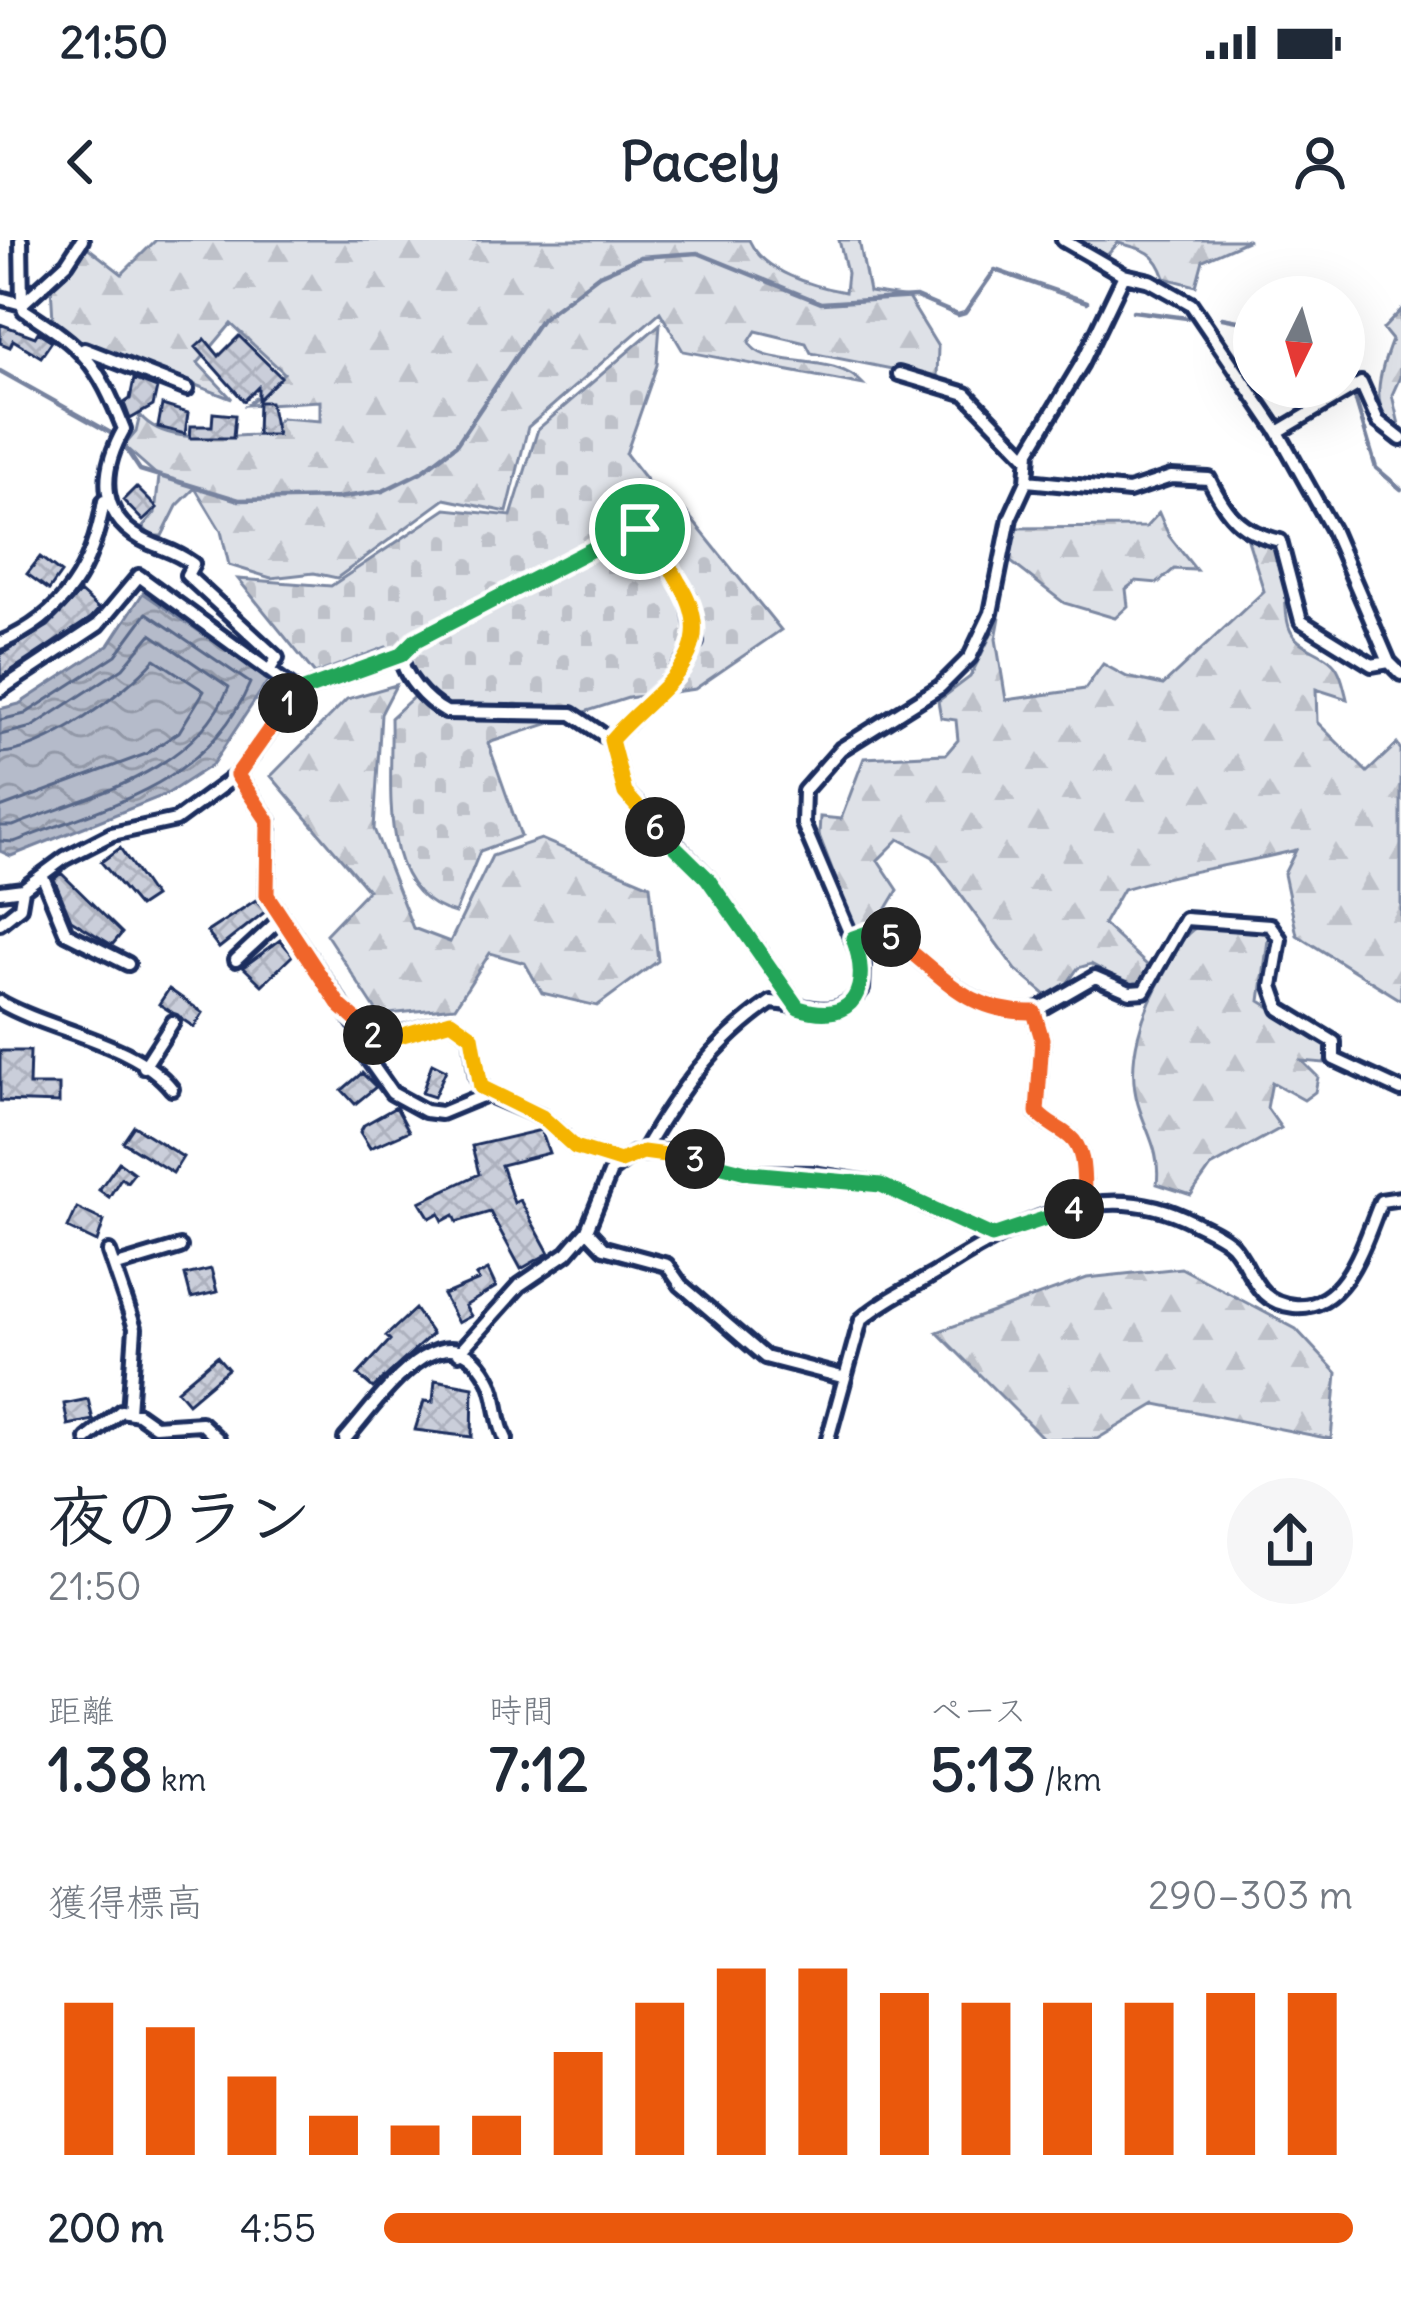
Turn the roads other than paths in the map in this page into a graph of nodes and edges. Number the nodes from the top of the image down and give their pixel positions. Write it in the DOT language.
graph roads {
  1 [pos="21,240"];
  2 [pos="82,240"];
  3 [pos="1063,240"];
  4 [pos="1124,275"];
  5 [pos="0,298"];
  6 [pos="22,304"];
  7 [pos="80,346"];
  8 [pos="899,374"];
  9 [pos="187,389"];
  10 [pos="1365,392"];
  11 [pos="1314,408"];
  12 [pos="1278,432"];
  13 [pos="1401,439"];
  14 [pos="1028,458"];
  15 [pos="1027,481"];
  16 [pos="105,497"];
  17 [pos="0,643"];
  18 [pos="401,655"];
  19 [pos="1389,662"];
  20 [pos="269,671"];
  21 [pos="1401,674"];
  22 [pos="0,690"];
  23 [pos="298,692"];
  24 [pos="611,740"];
  25 [pos="237,775"];
  26 [pos="43,877"];
  27 [pos="23,889"];
  28 [pos="0,892"];
  29 [pos="280,919"];
  30 [pos="0,923"];
  31 [pos="853,938"];
  32 [pos="236,960"];
  33 [pos="128,964"];
  34 [pos="0,1003"];
  35 [pos="798,1008"];
  36 [pos="1034,1012"];
  37 [pos="173,1022"];
  38 [pos="370,1034"];
  39 [pos="144,1067"];
  40 [pos="172,1089"];
  41 [pos="1401,1090"];
  42 [pos="487,1094"];
  43 [pos="643,1152"];
  44 [pos="620,1161"];
  45 [pos="1401,1198"];
  46 [pos="1085,1207"];
  47 [pos="587,1230"];
  48 [pos="992,1236"];
  49 [pos="180,1246"];
  50 [pos="109,1252"];
  51 [pos="117,1266"];
  52 [pos="459,1353"];
  53 [pos="842,1377"];
  54 [pos="129,1412"];
  55 [pos="87,1439"];
  56 [pos="218,1439"];
  57 [pos="345,1439"];
  58 [pos="506,1439"];
  59 [pos="828,1439"];
  1 -- 6 [label="street"];
  2 -- 6 [label="street"];
  3 -- 4 [label="street"];
  4 -- 12 [label="street"];
  4 -- 14 [label="street"];
  5 -- 6 [label="street"];
  6 -- 7 [label="street"];
  7 -- 9 [label="street"];
  7 -- 16 [label="street"];
  8 -- 14 [label="street"];
  10 -- 13 [label="street"];
  11 -- 12 [label="street"];
  12 -- 19 [label="street"];
  14 -- 15 [label="street"];
  15 -- 19 [label="street"];
  15 -- 31 [label="street"];
  16 -- 17 [label="street"];
  16 -- 20 [label="street"];
  18 -- 23 [label="street"];
  18 -- 24 [label="street"];
  18 -- 24 [label="street"];
  19 -- 21 [label="street"];
  20 -- 22 [label="street"];
  20 -- 23 [label="street"];
  23 -- 25 [label="street"];
  24 -- 35 [label="street"];
  25 -- 26 [label="street"];
  25 -- 29 [label="street"];
  26 -- 27 [label="street"];
  26 -- 33 [label="street"];
  27 -- 28 [label="street"];
  27 -- 30 [label="street"];
  29 -- 32 [label="street"];
  29 -- 38 [label="street"];
  31 -- 35 [label="street"];
  31 -- 36 [label="street"];
  34 -- 39 [label="street"];
  35 -- 43 [label="street"];
  36 -- 41 [label="street"];
  36 -- 46 [label="street"];
  37 -- 39 [label="street"];
  38 -- 42 [label="street"];
  38 -- 42 [label="street"];
  39 -- 40 [label="street"];
  42 -- 44 [label="street"];
  43 -- 44 [label="street"];
  43 -- 48 [label="street"];
  44 -- 47 [label="street"];
  45 -- 46 [label="street"];
  46 -- 48 [label="street"];
  47 -- 52 [label="street"];
  47 -- 53 [label="street"];
  48 -- 53 [label="street"];
  49 -- 51 [label="street"];
  50 -- 51 [label="street"];
  51 -- 54 [label="street"];
  52 -- 57 [label="street"];
  52 -- 58 [label="street"];
  53 -- 59 [label="street"];
  54 -- 55 [label="street"];
  54 -- 56 [label="street"];
}
